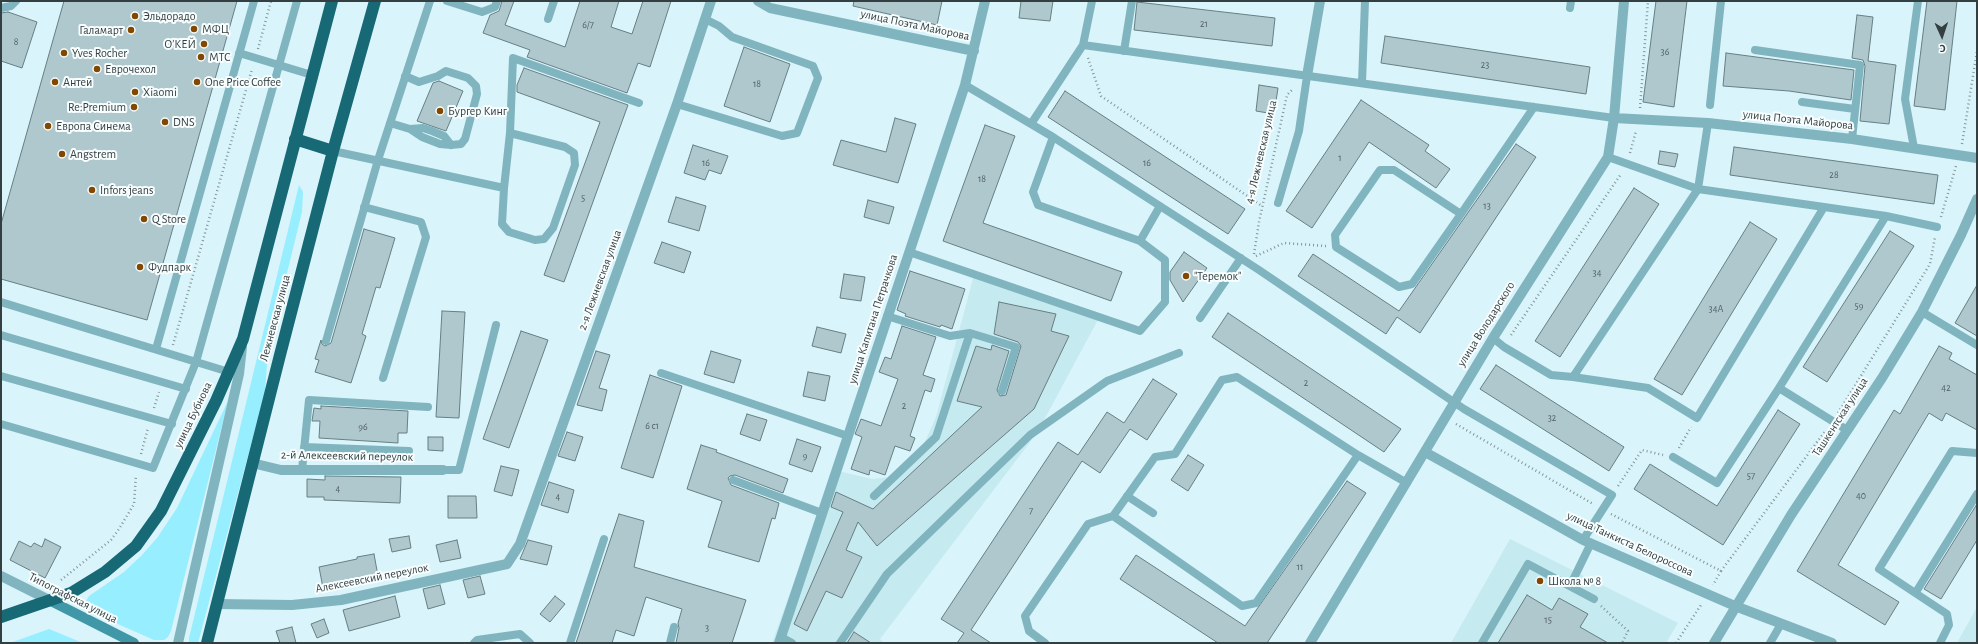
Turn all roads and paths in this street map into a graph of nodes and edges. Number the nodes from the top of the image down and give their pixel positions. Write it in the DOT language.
graph roads {
  1 [pos="16,1"];
  2 [pos="254,1"];
  3 [pos="271,1"];
  4 [pos="297,1"];
  5 [pos="332,1"];
  6 [pos="375,1"];
  7 [pos="430,1"];
  8 [pos="447,1"];
  9 [pos="497,1"];
  10 [pos="554,1"];
  11 [pos="711,1"];
  12 [pos="758,1"];
  13 [pos="985,1"];
  14 [pos="1092,1"];
  15 [pos="1132,1"];
  16 [pos="1320,1"];
  17 [pos="1366,1"];
  18 [pos="1624,1"];
  19 [pos="1721,1"];
  20 [pos="1918,1"];
  21 [pos="771,4"];
  22 [pos="1,8"];
  23 [pos="548,19"];
  24 [pos="705,19"];
  25 [pos="1083,45"];
  26 [pos="1755,50"];
  27 [pos="974,51"];
  28 [pos="1124,51"];
  29 [pos="1977,51"];
  30 [pos="239,53"];
  31 [pos="255,58"];
  32 [pos="280,66"];
  33 [pos="312,75"];
  34 [pos="405,76"];
  35 [pos="1307,76"];
  36 [pos="1362,83"];
  37 [pos="965,85"];
  38 [pos="639,102"];
  39 [pos="1802,102"];
  40 [pos="677,104"];
  41 [pos="1710,105"];
  42 [pos="1534,107"];
  43 [pos="1855,109"];
  44 [pos="1614,118"];
  45 [pos="390,122"];
  46 [pos="1708,123"];
  47 [pos="1031,124"];
  48 [pos="510,133"];
  49 [pos="1053,137"];
  50 [pos="295,139"];
  51 [pos="1852,139"];
  52 [pos="1914,148"];
  53 [pos="333,151"];
  54 [pos="1960,155"];
  55 [pos="1608,157"];
  56 [pos="1977,158"];
  57 [pos="378,160"];
  58 [pos="504,188"];
  59 [pos="1698,189"];
  60 [pos="1977,199"];
  61 [pos="1278,204"];
  62 [pos="364,206"];
  63 [pos="1160,206"];
  64 [pos="1262,206"];
  65 [pos="1824,207"];
  66 [pos="1461,214"];
  67 [pos="1886,216"];
  68 [pos="1937,227"];
  69 [pos="1140,241"];
  70 [pos="1336,247"];
  71 [pos="909,252"];
  72 [pos="1254,256"];
  73 [pos="1241,258"];
  74 [pos="1259,270"];
  75 [pos="1,302"];
  76 [pos="1922,312"];
  77 [pos="887,316"];
  78 [pos="1200,318"];
  79 [pos="496,325"];
  80 [pos="970,333"];
  81 [pos="1,335"];
  82 [pos="1493,338"];
  83 [pos="243,339"];
  84 [pos="326,340"];
  85 [pos="1977,345"];
  86 [pos="156,349"];
  87 [pos="1179,353"];
  88 [pos="170,354"];
  89 [pos="196,362"];
  90 [pos="229,372"];
  91 [pos="661,373"];
  92 [pos="1,376"];
  93 [pos="1573,377"];
  94 [pos="383,378"];
  95 [pos="162,382"];
  96 [pos="1779,388"];
  97 [pos="186,389"];
  98 [pos="1002,391"];
  99 [pos="1454,402"];
  100 [pos="428,407"];
  101 [pos="151,418"];
  102 [pos="1697,418"];
  103 [pos="1834,421"];
  104 [pos="1,424"];
  105 [pos="172,424"];
  106 [pos="1848,430"];
  107 [pos="848,436"];
  108 [pos="304,447"];
  109 [pos="409,451"];
  110 [pos="1425,452"];
  111 [pos="1977,453"];
  112 [pos="1358,455"];
  113 [pos="1673,457"];
  114 [pos="252,463"];
  115 [pos="138,464"];
  116 [pos="302,470"];
  117 [pos="444,470"];
  118 [pos="733,480"];
  119 [pos="1407,483"];
  120 [pos="1977,494"];
  121 [pos="1612,495"];
  122 [pos="874,496"];
  123 [pos="1127,496"];
  124 [pos="822,513"];
  125 [pos="1153,513"];
  126 [pos="1113,516"];
  127 [pos="604,538"];
  128 [pos="1587,541"];
  129 [pos="507,564"];
  130 [pos="1721,571"];
  131 [pos="1,576"];
  132 [pos="61,580"];
  133 [pos="1570,586"];
  134 [pos="1916,592"];
  135 [pos="1594,599"];
  136 [pos="51,601"];
  137 [pos="217,604"];
  138 [pos="1735,606"];
  139 [pos="1,617"];
  140 [pos="1781,624"];
  141 [pos="674,628"];
  142 [pos="780,640"];
  143 [pos="134,643"];
  144 [pos="178,643"];
  145 [pos="207,643"];
  146 [pos="474,643"];
  147 [pos="530,643"];
  148 [pos="570,643"];
  149 [pos="670,643"];
  150 [pos="792,643"];
  151 [pos="840,643"];
  152 [pos="1045,643"];
  153 [pos="1310,643"];
  154 [pos="1482,643"];
  155 [pos="1622,643"];
  156 [pos="1714,643"];
  157 [pos="1770,643"];
  158 [pos="1832,643"];
  159 [pos="1940,643"];
  1 -- 22 [label="lane"];
  2 -- 30 [label="lane"];
  3 -- 31 [label="path"];
  4 -- 32 [label="lane"];
  5 -- 33 [label="highway"];
  6 -- 53 [label="highway, Лежневская улица"];
  7 -- 34 [label="lane"];
  8 -- 9 [label="lane"];
  10 -- 23 [label="lane"];
  11 -- 24 [label="street, 2-я Лежневская улица"];
  12 -- 21 [label="street, улица Поэта Майорова"];
  13 -- 27 [label="street, улица Капитана Петрачкова"];
  14 -- 25 [label="lane"];
  15 -- 28 [label="lane"];
  16 -- 35 [label="street"];
  17 -- 36 [label="lane"];
  18 -- 44 [label="street, улица Володарского"];
  19 -- 41 [label="lane"];
  20 -- 52 [label="lane"];
  21 -- 27 [label="street, улица Поэта Майорова"];
  24 -- 40 [label="street, 2-я Лежневская улица"];
  24 -- 40 [label="lane"];
  25 -- 28 [label="lane"];
  25 -- 47 [label="lane"];
  25 -- 64 [label="path"];
  26 -- 43 [label="lane"];
  27 -- 37 [label="street, улица Капитана Петрачкова"];
  28 -- 35 [label="lane"];
  29 -- 54 [label="path"];
  30 -- 31 [label="lane"];
  30 -- 86 [label="lane"];
  31 -- 32 [label="lane"];
  31 -- 88 [label="path"];
  32 -- 33 [label="lane"];
  32 -- 89 [label="lane"];
  33 -- 50 [label="highway"];
  34 -- 45 [label="lane"];
  34 -- 45 [label="lane"];
  35 -- 36 [label="lane"];
  35 -- 61 [label="lane"];
  35 -- 64 [label="path, 4-я Лежневская улица"];
  36 -- 42 [label="lane"];
  37 -- 47 [label="lane"];
  37 -- 71 [label="street, улица Капитана Петрачкова"];
  38 -- 48 [label="lane"];
  39 -- 43 [label="lane"];
  40 -- 129 [label="street, 2-я Лежневская улица"];
  42 -- 44 [label="lane"];
  42 -- 66 [label="lane"];
  43 -- 51 [label="lane"];
  44 -- 46 [label="street, улица Поэта Майорова"];
  44 -- 55 [label="street, улица Володарского"];
  45 -- 57 [label="lane"];
  46 -- 51 [label="street, улица Поэта Майорова"];
  46 -- 59 [label="lane"];
  47 -- 49 [label="lane"];
  48 -- 58 [label="lane"];
  48 -- 58 [label="lane"];
  49 -- 63 [label="lane"];
  49 -- 69 [label="lane"];
  50 -- 53 [label="highway"];
  50 -- 83 [label="highway, улица Бубнова"];
  51 -- 52 [label="street, улица Поэта Майорова"];
  52 -- 54 [label="street, улица Поэта Майорова"];
  53 -- 57 [label="lane"];
  53 -- 114 [label="highway, Лежневская улица"];
  54 -- 56 [label="street, улица Поэта Майорова"];
  54 -- 68 [label="path"];
  55 -- 59 [label="lane"];
  55 -- 82 [label="street, улица Володарского"];
  57 -- 58 [label="lane"];
  57 -- 62 [label="lane"];
  59 -- 65 [label="lane"];
  59 -- 93 [label="lane"];
  60 -- 76 [label="street, Ташкентская улица"];
  62 -- 84 [label="lane"];
  62 -- 94 [label="lane"];
  63 -- 69 [label="lane"];
  63 -- 73 [label="lane"];
  64 -- 72 [label="path, 4-я Лежневская улица"];
  65 -- 67 [label="lane"];
  65 -- 102 [label="lane"];
  66 -- 70 [label="lane"];
  66 -- 70 [label="lane"];
  67 -- 68 [label="lane"];
  67 -- 96 [label="lane"];
  68 -- 103 [label="path"];
  69 -- 71 [label="lane"];
  70 -- 72 [label="path"];
  71 -- 77 [label="street, улица Капитана Петрачкова"];
  72 -- 74 [label="path, 4-я Лежневская улица"];
  73 -- 74 [label="lane"];
  73 -- 78 [label="lane"];
  74 -- 99 [label="lane"];
  75 -- 86 [label="lane"];
  76 -- 85 [label="lane"];
  76 -- 106 [label="street, Ташкентская улица"];
  77 -- 80 [label="lane"];
  77 -- 107 [label="street, улица Капитана Петрачкова"];
  79 -- 117 [label="lane"];
  80 -- 98 [label="lane"];
  80 -- 122 [label="lane"];
  81 -- 95 [label="lane"];
  82 -- 93 [label="lane"];
  82 -- 99 [label="street, улица Володарского"];
  83 -- 90 [label="highway, улица Бубнова"];
  83 -- 144 [label="street, Лежневская улица"];
  86 -- 88 [label="lane"];
  87 -- 151 [label="lane"];
  88 -- 89 [label="lane"];
  89 -- 90 [label="lane"];
  89 -- 97 [label="lane"];
  90 -- 136 [label="highway, улица Бубнова"];
  91 -- 107 [label="lane"];
  92 -- 101 [label="lane"];
  93 -- 102 [label="lane"];
  95 -- 97 [label="lane"];
  95 -- 101 [label="path"];
  96 -- 103 [label="lane"];
  96 -- 113 [label="lane"];
  97 -- 105 [label="lane"];
  99 -- 110 [label="street, улица Володарского"];
  99 -- 121 [label="lane"];
  100 -- 108 [label="lane"];
  101 -- 105 [label="lane"];
  101 -- 115 [label="path"];
  102 -- 113 [label="path"];
  103 -- 106 [label="lane"];
  103 -- 130 [label="path"];
  104 -- 115 [label="lane"];
  105 -- 115 [label="lane"];
  106 -- 138 [label="street, Ташкентская улица"];
  107 -- 124 [label="street, улица Капитана Петрачкова"];
  108 -- 109 [label="lane"];
  108 -- 116 [label="lane"];
  110 -- 119 [label="street, улица Володарского"];
  110 -- 128 [label="street, улица Танкиста Белороссова"];
  111 -- 134 [label="lane"];
  112 -- 119 [label="lane"];
  112 -- 123 [label="lane"];
  112 -- 126 [label="lane"];
  113 -- 121 [label="path"];
  114 -- 116 [label="street, 2-й Алексеевский переулок"];
  114 -- 137 [label="highway, Лежневская улица"];
  115 -- 132 [label="path"];
  116 -- 117 [label="street, 2-й Алексеевский переулок"];
  118 -- 124 [label="lane"];
  119 -- 153 [label="street, улица Володарского"];
  120 -- 134 [label="lane"];
  121 -- 128 [label="lane"];
  123 -- 125 [label="lane"];
  123 -- 126 [label="lane"];
  124 -- 142 [label="street, улица Капитана Петрачкова"];
  126 -- 152 [label="lane"];
  127 -- 148 [label="lane"];
  128 -- 133 [label="lane"];
  128 -- 138 [label="street, улица Танкиста Белороссова"];
  129 -- 137 [label="street, Алексеевский переулок"];
  131 -- 136 [label="street, Типографская улица"];
  133 -- 135 [label="lane"];
  133 -- 154 [label="lane"];
  134 -- 159 [label="lane"];
  135 -- 155 [label="path"];
  136 -- 139 [label="highway, улица Бубнова"];
  136 -- 143 [label="street, Типографская улица"];
  137 -- 145 [label="highway, Лежневская улица"];
  138 -- 140 [label="street, улица Танкиста Белороссова"];
  138 -- 156 [label="street, Ташкентская улица"];
  140 -- 157 [label="lane"];
  140 -- 158 [label="street, улица Танкиста Белороссова"];
  141 -- 149 [label="lane"];
  142 -- 150 [label="lane"];
  146 -- 147 [label="lane"];
}
